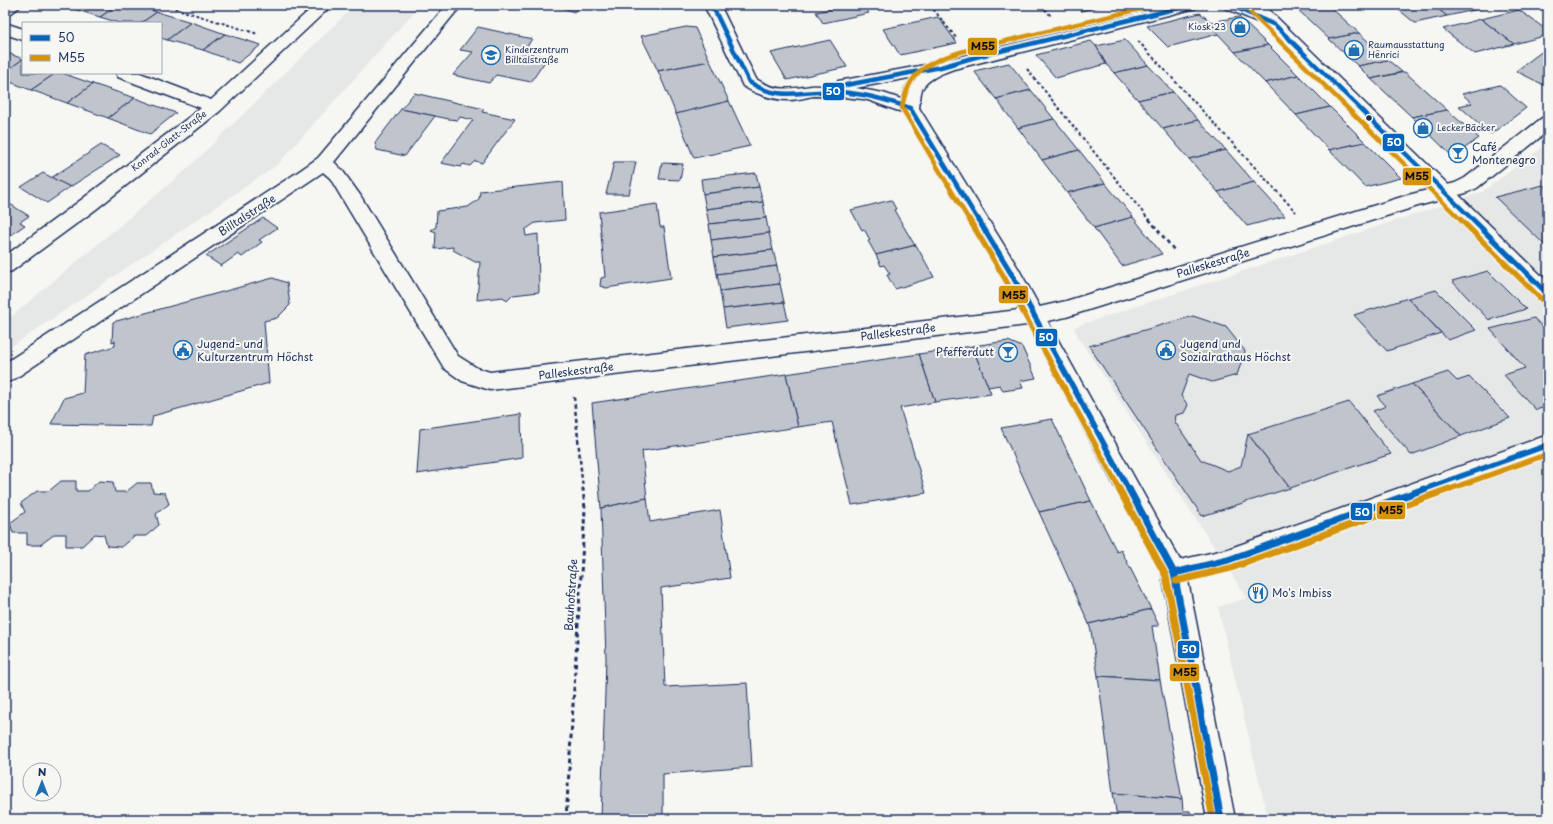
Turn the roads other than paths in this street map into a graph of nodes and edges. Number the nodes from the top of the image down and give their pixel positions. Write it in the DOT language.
graph roads {
  1 [pos="14,5"];
  2 [pos="324,5"];
  3 [pos="712,5"];
  4 [pos="1191,5"];
  5 [pos="1230,5"];
  6 [pos="1255,5"];
  7 [pos="449,10"];
  8 [pos="5,11"];
  9 [pos="1275,25"];
  10 [pos="5,28"];
  11 [pos="22,35"];
  12 [pos="941,67"];
  13 [pos="127,74"];
  14 [pos="813,91"];
  15 [pos="214,107"];
  16 [pos="910,108"];
  17 [pos="1548,122"];
  18 [pos="324,162"];
  19 [pos="1445,191"];
  20 [pos="5,266"];
  21 [pos="1548,294"];
  22 [pos="1035,316"];
  23 [pos="5,374"];
  24 [pos="1548,445"];
  25 [pos="1174,573"];
  26 [pos="1221,819"];
  1 -- 8 [label="street"];
  2 -- 15 [label="street, Konrad-Glatt-Straße"];
  3 -- 14 [label="street"];
  4 -- 12 [label="street"];
  5 -- 9 [label="street"];
  6 -- 9 [label="street"];
  7 -- 18 [label="street, Billtalstraße"];
  9 -- 19 [label="street"];
  10 -- 11 [label="street"];
  12 -- 14 [label="street"];
  12 -- 16 [label="street"];
  13 -- 15 [label="street"];
  14 -- 16 [label="street"];
  15 -- 20 [label="street, Konrad-Glatt-Straße"];
  16 -- 22 [label="street"];
  17 -- 19 [label="street, Palleskestraße"];
  18 -- 22 [label="street, Palleskestraße"];
  18 -- 23 [label="street, Billtalstraße"];
  19 -- 21 [label="street"];
  19 -- 22 [label="street, Palleskestraße"];
  22 -- 25 [label="street"];
  24 -- 25 [label="street"];
  25 -- 26 [label="street"];
}
